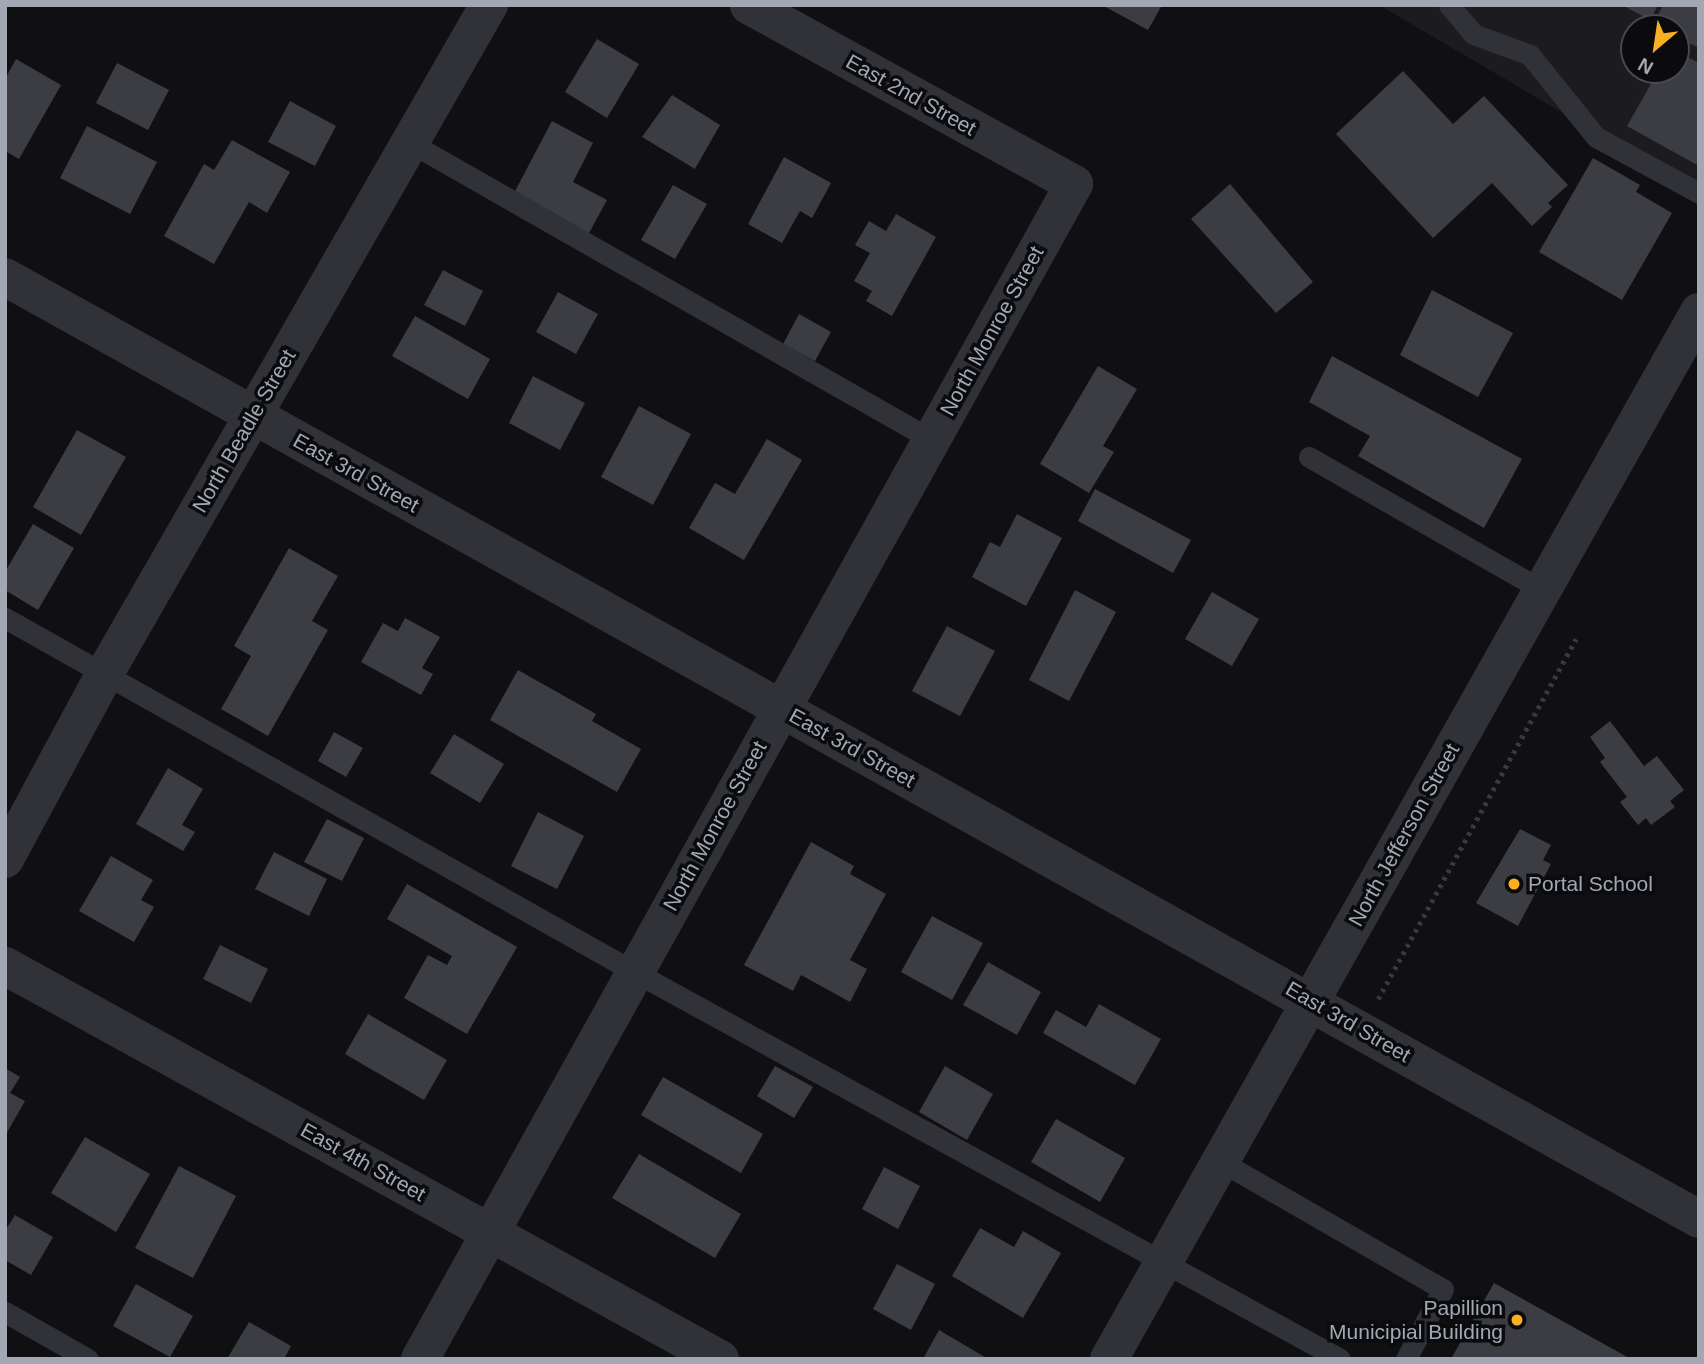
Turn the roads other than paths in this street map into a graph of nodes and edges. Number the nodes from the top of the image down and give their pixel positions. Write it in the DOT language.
graph roads {
  1 [pos="489,5"];
  2 [pos="749,5"];
  3 [pos="1449,5"];
  4 [pos="409,142"];
  5 [pos="1074,184"];
  6 [pos="1699,193"];
  7 [pos="5,277"];
  8 [pos="1699,312"];
  9 [pos="1689,354"];
  10 [pos="253,416"];
  11 [pos="932,440"];
  12 [pos="1309,457"];
  13 [pos="1542,590"];
  14 [pos="5,618"];
  15 [pos="105,673"];
  16 [pos="780,709"];
  17 [pos="5,859"];
  18 [pos="5,966"];
  19 [pos="633,971"];
  20 [pos="1311,1001"];
  21 [pos="1220,1161"];
  22 [pos="1699,1219"];
  23 [pos="491,1232"];
  24 [pos="1163,1260"];
  25 [pos="5,1312"];
  26 [pos="88,1359"];
  27 [pos="420,1359"];
  28 [pos="720,1359"];
  29 [pos="1109,1359"];
  30 [pos="1340,1359"];
  31 [pos="1406,1359"];
  1 -- 4 [label="street, North Beadle Street"];
  2 -- 5 [label="street, East 2nd Street"];
  3 -- 6 [label="lane"];
  4 -- 10 [label="street, North Beadle Street"];
  4 -- 11 [label="lane"];
  5 -- 11 [label="street, North Monroe Street"];
  7 -- 10 [label="street, East 3rd Street"];
  8 -- 9 [label="street, North Jefferson Street"];
  9 -- 13 [label="street, North Jefferson Street"];
  10 -- 15 [label="street, North Beadle Street"];
  10 -- 16 [label="street, East 3rd Street"];
  11 -- 16 [label="street, North Monroe Street"];
  12 -- 13 [label="lane"];
  13 -- 20 [label="street, North Jefferson Street"];
  14 -- 15 [label="lane"];
  15 -- 17 [label="street, North Beadle Street"];
  15 -- 19 [label="lane"];
  16 -- 19 [label="street, North Monroe Street"];
  16 -- 20 [label="street, East 3rd Street"];
  18 -- 23 [label="street, East 4th Street"];
  19 -- 23 [label="street, North Monroe Street"];
  19 -- 24 [label="lane"];
  20 -- 21 [label="street, North Jefferson Street"];
  20 -- 22 [label="street, East 3rd Street"];
  21 -- 24 [label="street, North Jefferson Street"];
  21 -- 31 [label="lane"];
  23 -- 27 [label="street, North Monroe Street"];
  23 -- 28 [label="street, East 4th Street"];
  24 -- 29 [label="street, North Jefferson Street"];
  24 -- 30 [label="lane"];
  25 -- 26 [label="lane"];
}
